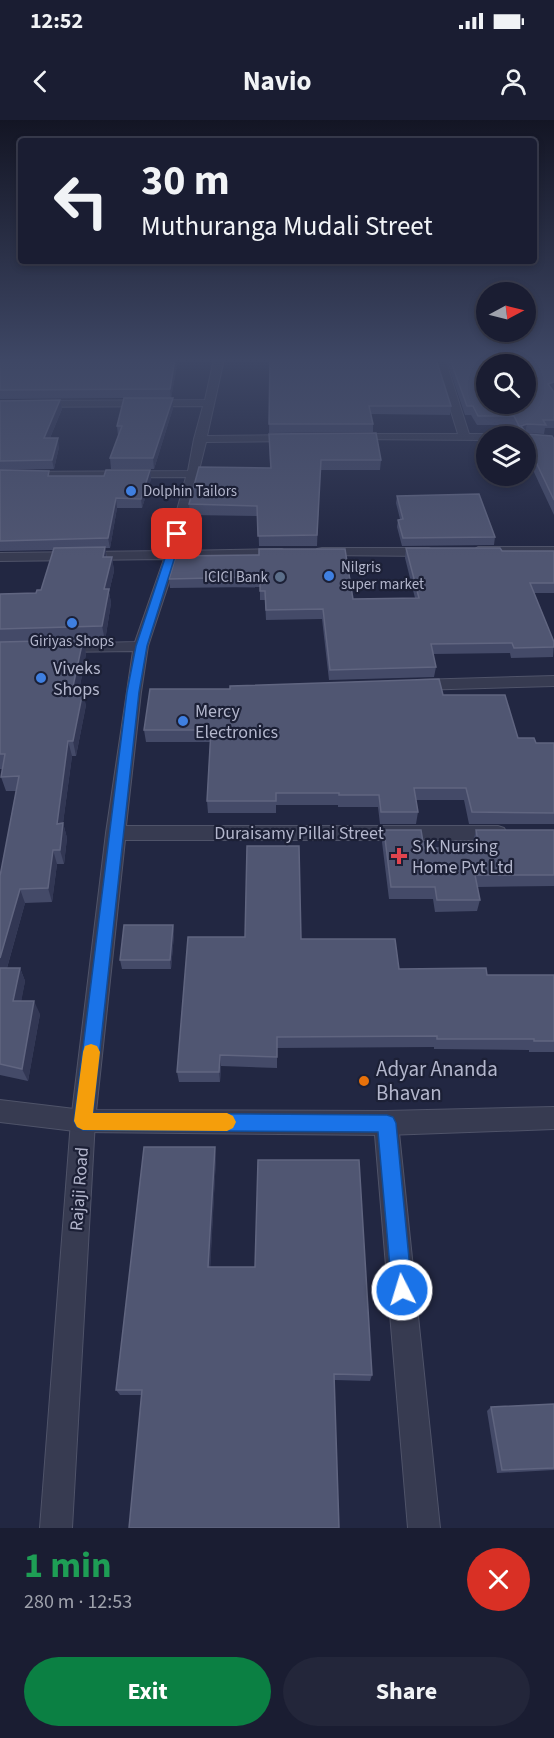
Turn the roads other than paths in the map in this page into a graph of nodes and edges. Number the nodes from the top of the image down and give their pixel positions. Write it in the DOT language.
graph roads {
  1 [pos="203,425"];
  2 [pos="460,425"];
  3 [pos="464,436"];
  4 [pos="338,437"];
  5 [pos="476,437"];
  6 [pos="303,438"];
  7 [pos="199,439"];
  8 [pos="193,474"];
  9 [pos="0,475"];
  10 [pos="554,551"];
  11 [pos="172,553"];
  12 [pos="0,557"];
  13 [pos="141,646"];
  14 [pos="47,648"];
  15 [pos="554,681"];
  16 [pos="402,685"];
  17 [pos="115,833"];
  18 [pos="518,833"];
  19 [pos="0,1111"];
  20 [pos="554,1118"];
  21 [pos="83,1121"];
  22 [pos="387,1123"];
  23 [pos="56,1528"];
  24 [pos="424,1528"];
  1 -- 7 [label="street, Rajaji Road"];
  2 -- 3 [label="street"];
  3 -- 4 [label="street"];
  3 -- 5 [label="street"];
  6 -- 7 [label="street"];
  7 -- 8 [label="street, Rajaji Road"];
  8 -- 9 [label="street"];
  8 -- 11 [label="street, Rajaji Road"];
  10 -- 11 [label="street"];
  11 -- 12 [label="street"];
  11 -- 13 [label="street, Rajaji Road"];
  13 -- 14 [label="street"];
  13 -- 17 [label="street, Rajaji Road"];
  15 -- 16 [label="street"];
  17 -- 18 [label="street, Duraisamy Pillai Street"];
  17 -- 21 [label="street, Rajaji Road"];
  19 -- 21 [label="street"];
  20 -- 22 [label="street"];
  21 -- 22 [label="street"];
  21 -- 23 [label="street, Rajaji Road"];
  22 -- 24 [label="street"];
}
